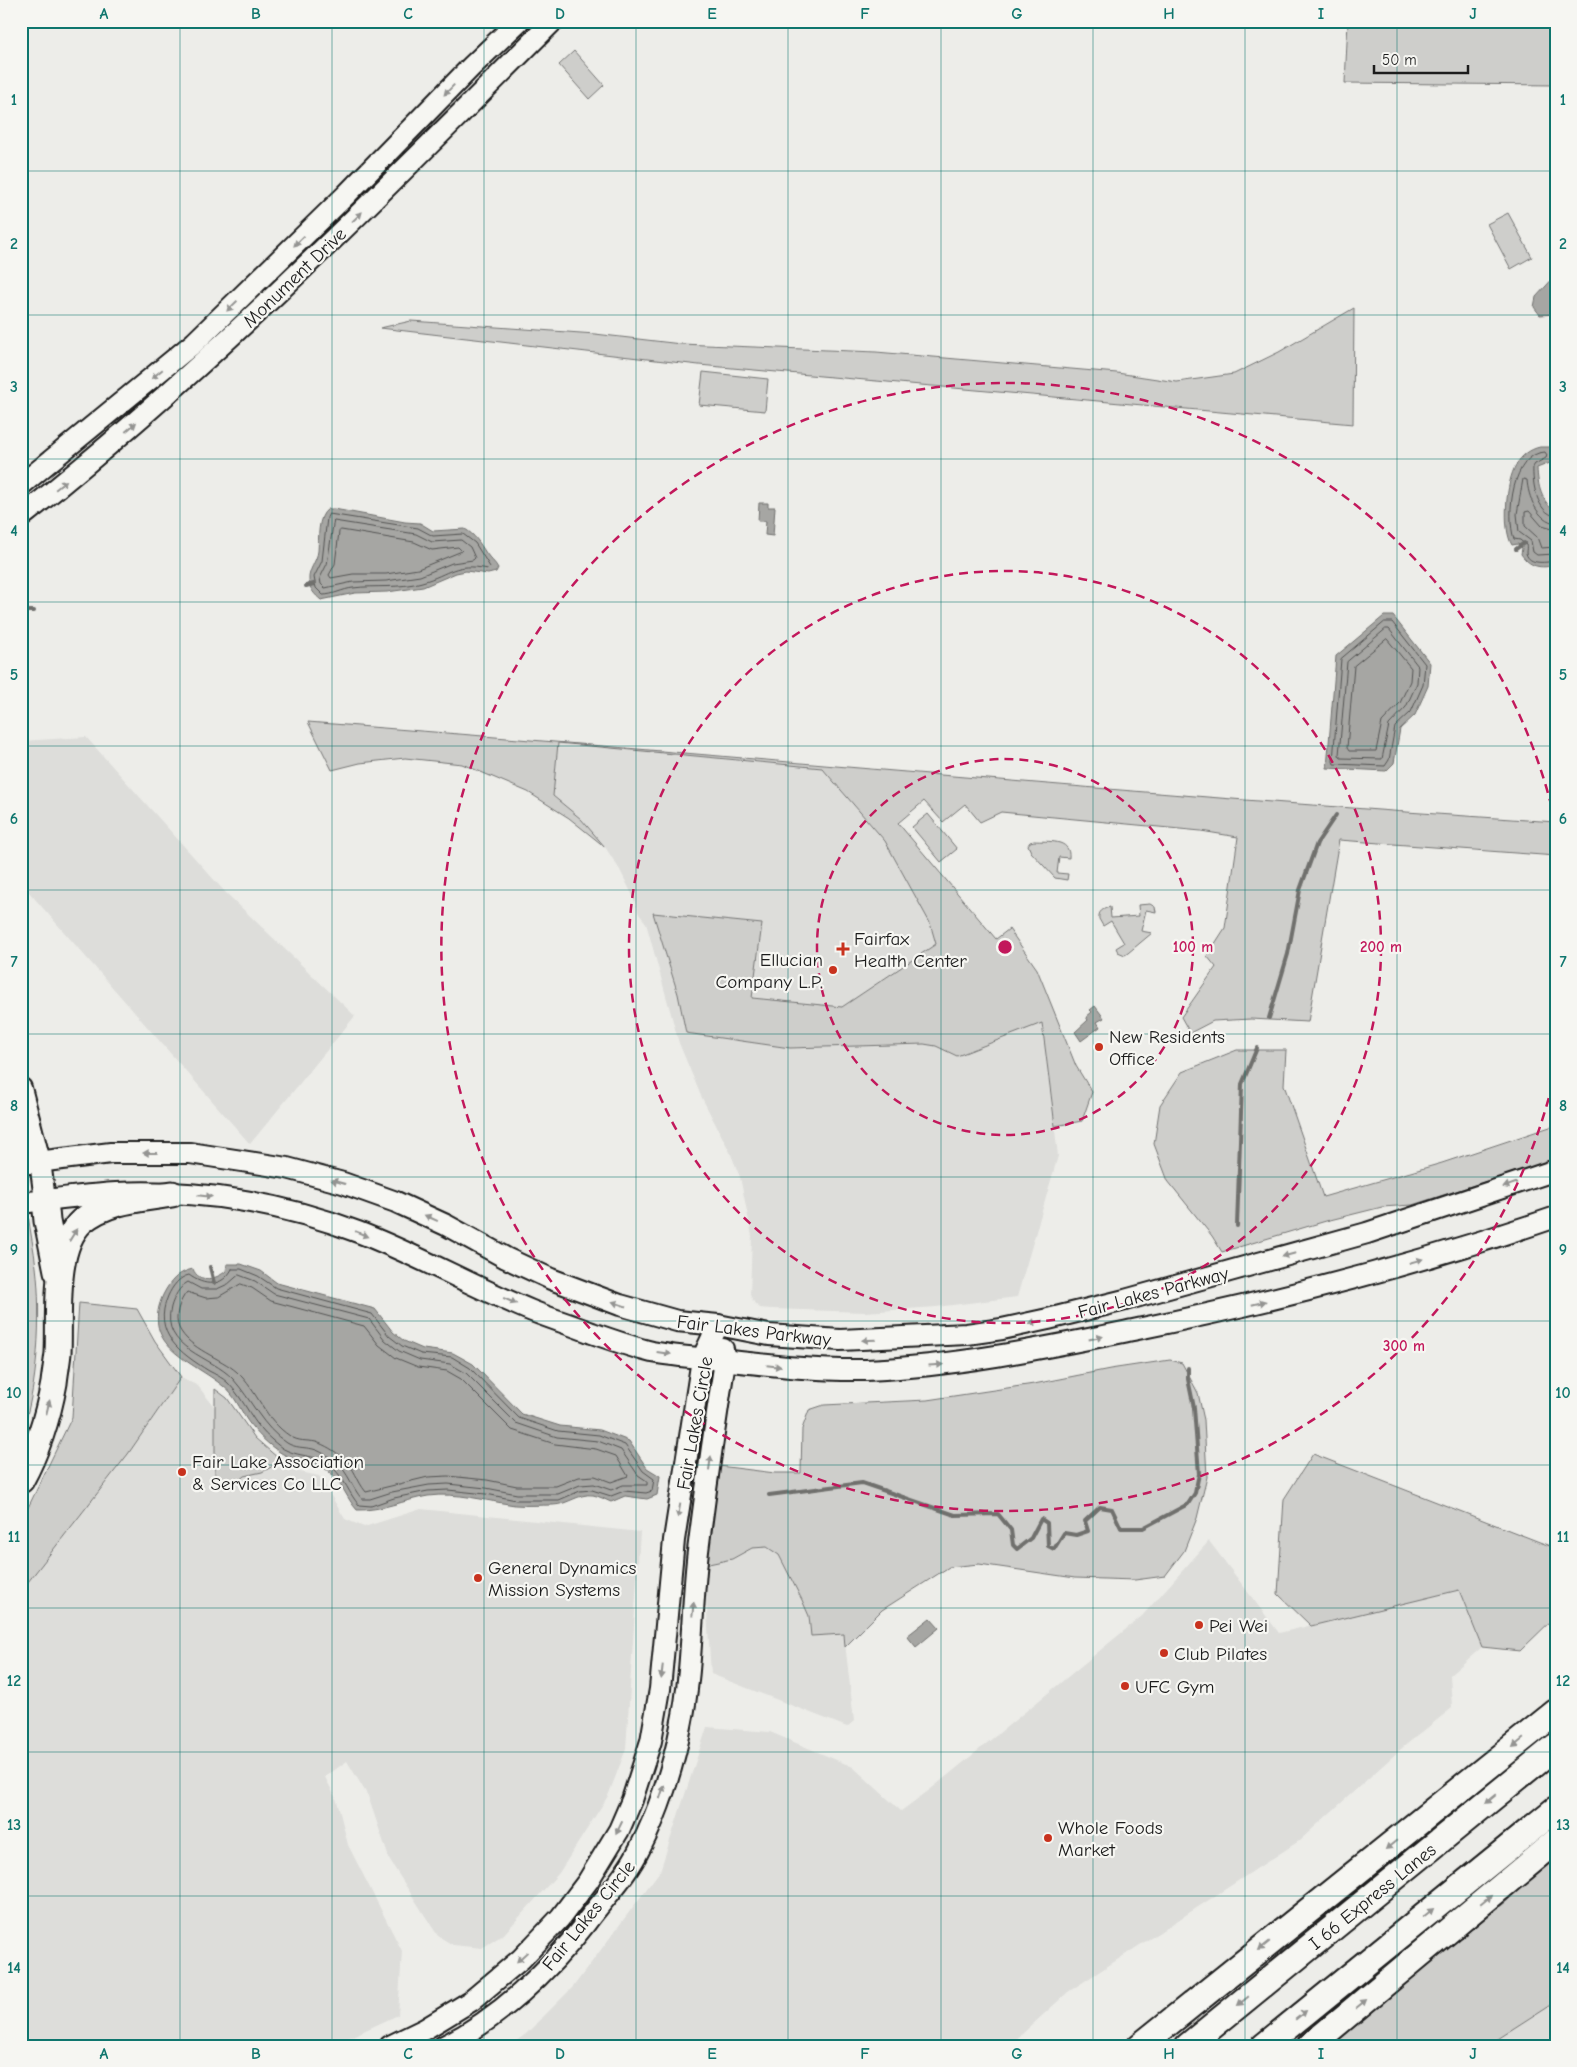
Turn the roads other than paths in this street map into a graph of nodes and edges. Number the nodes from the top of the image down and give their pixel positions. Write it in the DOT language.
graph roads {
  1 [pos="519,21"];
  2 [pos="553,21"];
  3 [pos="21,485"];
  4 [pos="21,517"];
  5 [pos="21,1088"];
  6 [pos="30,1163"];
  7 [pos="1556,1170"];
  8 [pos="172,1194"];
  9 [pos="33,1202"];
  10 [pos="1556,1217"];
  11 [pos="59,1281"];
  12 [pos="718,1325"];
  13 [pos="702,1359"];
  14 [pos="726,1361"];
  15 [pos="21,1480"];
  16 [pos="1556,1712"];
  17 [pos="1556,1746"];
  18 [pos="1556,1809"];
  19 [pos="1556,1842"];
  20 [pos="390,2046"];
  21 [pos="444,2046"];
  22 [pos="1140,2046"];
  23 [pos="1188,2046"];
  24 [pos="1264,2046"];
  25 [pos="1310,2046"];
  1 -- 3 [label="main road, Monument Drive, one-way"];
  4 -- 2 [label="main road, Monument Drive, one-way"];
  5 -- 6 [label="main road"];
  6 -- 9 [label="main road"];
  12 -- 6 [label="main road, Fair Lakes Parkway, one-way"];
  7 -- 12 [label="main road, Fair Lakes Parkway, one-way"];
  8 -- 9 [label="main road, Fair Lakes Parkway"];
  11 -- 8 [label="highway, one-way"];
  8 -- 13 [label="main road, Fair Lakes Parkway, one-way"];
  9 -- 11 [label="highway"];
  14 -- 10 [label="main road, Fair Lakes Parkway, one-way"];
  15 -- 11 [label="highway, one-way"];
  12 -- 13 [label="main road, Fair Lakes Circle"];
  12 -- 14 [label="main road, Fair Lakes Circle"];
  13 -- 14 [label="main road, Fair Lakes Parkway"];
  13 -- 20 [label="main road, Fair Lakes Circle, one-way"];
  21 -- 14 [label="main road, Fair Lakes Circle, one-way"];
  16 -- 22 [label="highway, one-way"];
  17 -- 23 [label="highway, I 66 Express Lanes, one-way"];
  24 -- 18 [label="highway, one-way"];
  25 -- 19 [label="highway, one-way"];
}
